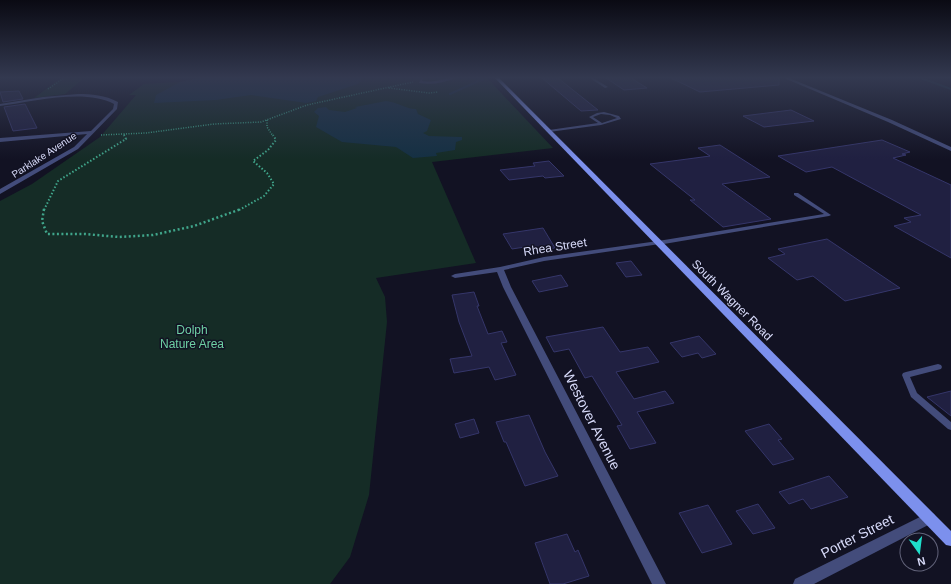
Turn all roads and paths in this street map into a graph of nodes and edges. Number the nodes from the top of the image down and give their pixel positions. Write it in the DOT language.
graph roads {
  1 [pos="116,105"];
  2 [pos="306,105"];
  3 [pos="524,105"];
  4 [pos="853,105"];
  5 [pos="267,120"];
  6 [pos="601,124"];
  7 [pos="549,131"];
  8 [pos="91,134"];
  9 [pos="124,134"];
  10 [pos="0,140"];
  11 [pos="951,149"];
  12 [pos="0,192"];
  13 [pos="796,194"];
  14 [pos="658,243"];
  15 [pos="500,269"];
  16 [pos="455,276"];
  17 [pos="938,367"];
  18 [pos="951,427"];
  19 [pos="930,518"];
  20 [pos="951,540"];
  21 [pos="659,584"];
  22 [pos="800,584"];
  1 -- 8 [label="street, Parklake Avenue"];
  2 -- 5 [label="path"];
  3 -- 7 [label="main road, South Wagner Road"];
  4 -- 11 [label="street"];
  5 -- 9 [label="path"];
  5 -- 9 [label="path"];
  6 -- 6 [label="lane"];
  6 -- 7 [label="lane"];
  7 -- 14 [label="main road, South Wagner Road"];
  8 -- 9 [label="path"];
  8 -- 10 [label="street"];
  8 -- 12 [label="street, Parklake Avenue"];
  13 -- 14 [label="lane"];
  14 -- 15 [label="street, Rhea Street"];
  14 -- 19 [label="main road, South Wagner Road"];
  15 -- 16 [label="street, Rhea Street"];
  15 -- 21 [label="street, Westover Avenue"];
  17 -- 18 [label="lane"];
  19 -- 20 [label="main road, South Wagner Road"];
  19 -- 22 [label="street, Porter Street"];
}
